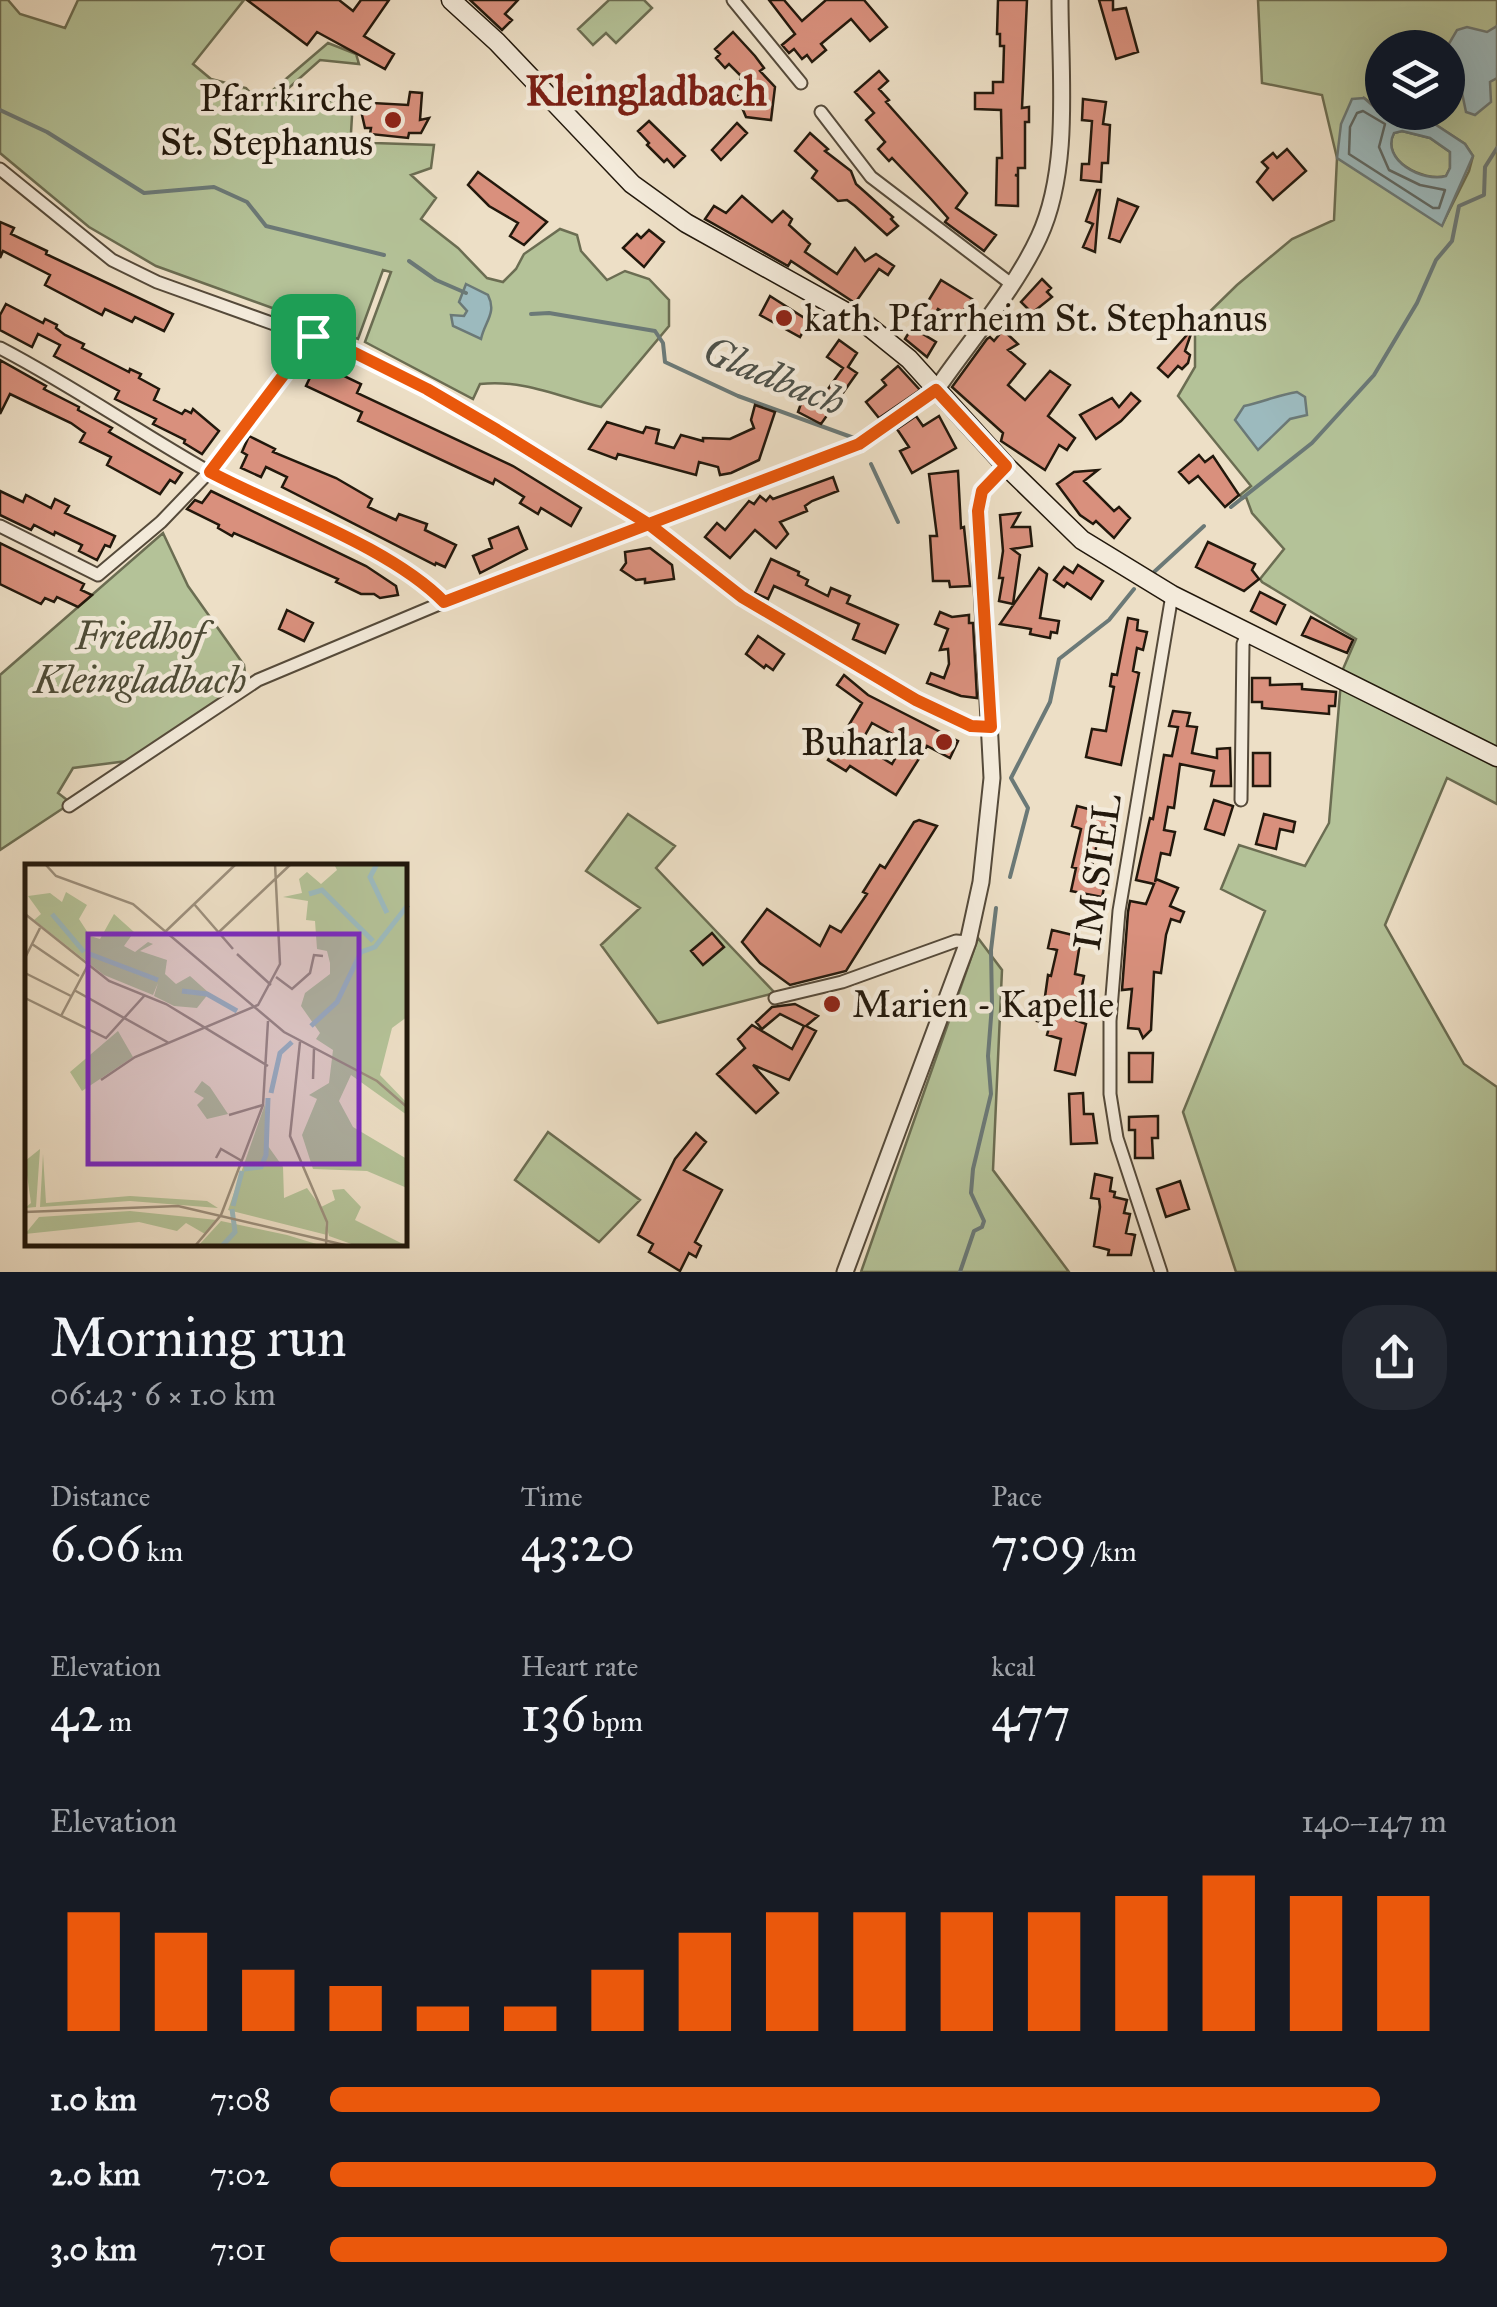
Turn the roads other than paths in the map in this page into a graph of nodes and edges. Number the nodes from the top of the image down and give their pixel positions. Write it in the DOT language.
graph roads {
  1 [pos="451,0"];
  2 [pos="733,0"];
  3 [pos="1060,0"];
  4 [pos="801,83"];
  5 [pos="821,112"];
  6 [pos="0,169"];
  7 [pos="1010,284"];
  8 [pos="313,336"];
  9 [pos="0,348"];
  10 [pos="936,390"];
  11 [pos="1006,466"];
  12 [pos="210,472"];
  13 [pos="650,525"];
  14 [pos="0,526"];
  15 [pos="1172,595"];
  16 [pos="444,602"];
  17 [pos="1247,633"];
  18 [pos="991,727"];
  19 [pos="1497,757"];
  20 [pos="1240,800"];
  21 [pos="69,806"];
  22 [pos="968,942"];
  23 [pos="775,998"];
  24 [pos="845,1272"];
  25 [pos="1161,1272"];
  1 -- 10 [label="main road"];
  2 -- 4 [label="street"];
  3 -- 7 [label="street"];
  5 -- 7 [label="street"];
  6 -- 8 [label="street"];
  7 -- 10 [label="street"];
  8 -- 12 [label="street"];
  8 -- 13 [label="street"];
  9 -- 12 [label="street"];
  10 -- 11 [label="main road"];
  10 -- 13 [label="street"];
  11 -- 15 [label="main road"];
  11 -- 18 [label="street"];
  12 -- 14 [label="street"];
  12 -- 16 [label="street"];
  13 -- 16 [label="street"];
  13 -- 18 [label="street"];
  15 -- 17 [label="main road"];
  15 -- 25 [label="street, IM SIEL"];
  16 -- 21 [label="street"];
  17 -- 19 [label="main road"];
  17 -- 20 [label="street"];
  18 -- 22 [label="street"];
  22 -- 23 [label="street"];
  22 -- 24 [label="street"];
}
